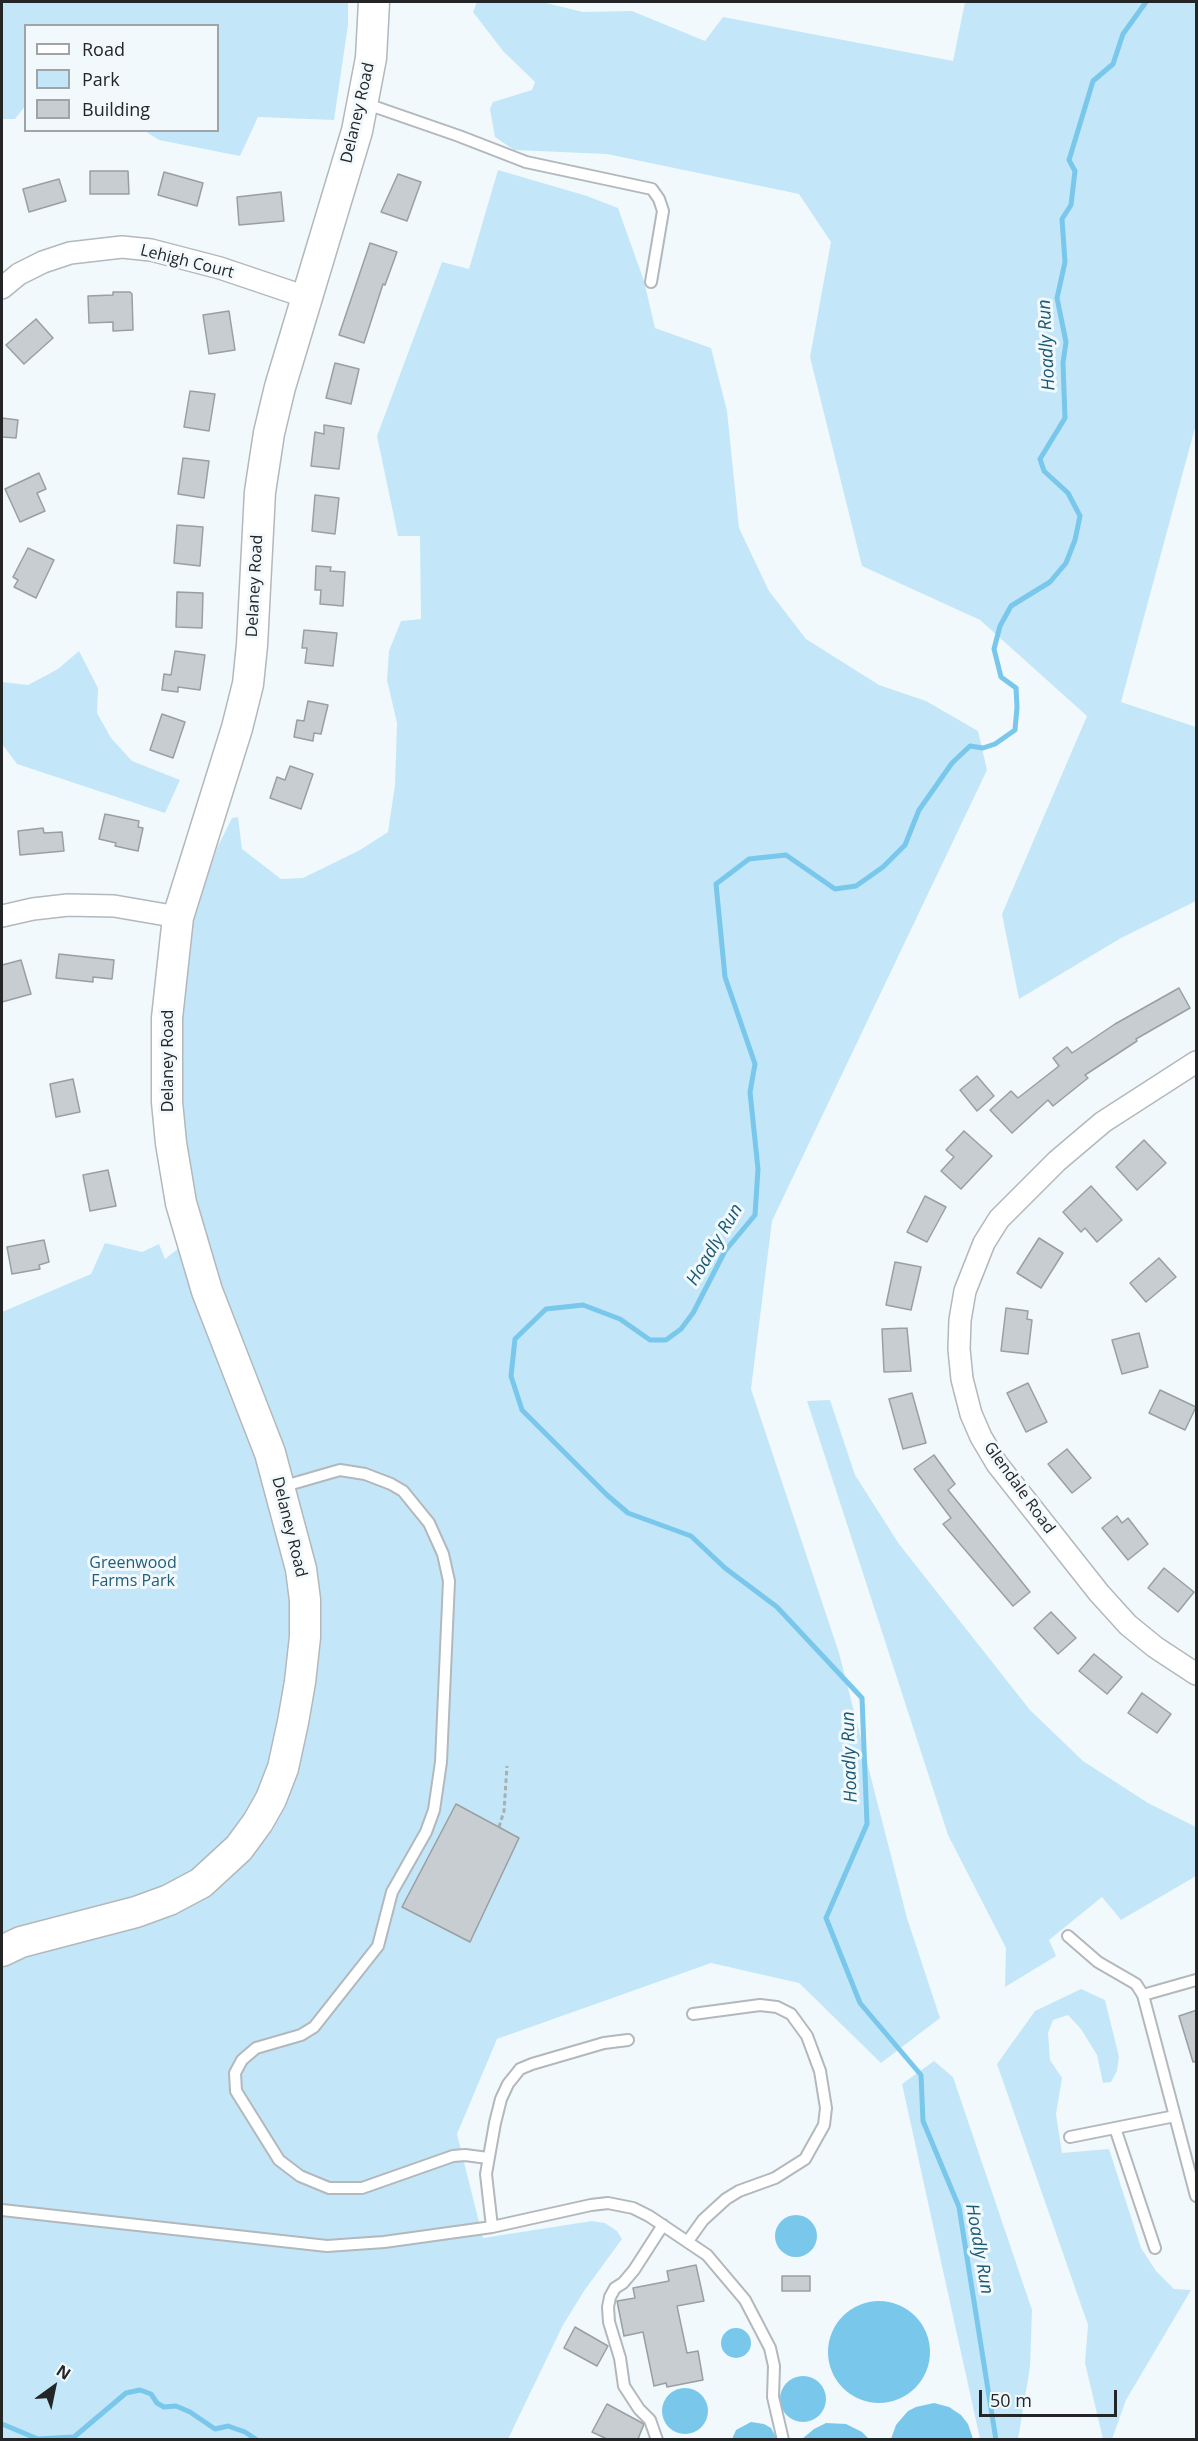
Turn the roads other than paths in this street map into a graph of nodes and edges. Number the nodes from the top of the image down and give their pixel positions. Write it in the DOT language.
graph roads {
  1 [pos="374,2"];
  2 [pos="364,103"];
  3 [pos="651,282"];
  4 [pos="2,288"];
  5 [pos="306,297"];
  6 [pos="2,916"];
  7 [pos="178,917"];
  8 [pos="1197,1062"];
  9 [pos="280,1488"];
  10 [pos="1197,1674"];
  11 [pos="1068,1936"];
  12 [pos="2,1951"];
  13 [pos="1197,1980"];
  14 [pos="1143,1995"];
  15 [pos="693,2014"];
  16 [pos="628,2040"];
  17 [pos="1175,2116"];
  18 [pos="1115,2128"];
  19 [pos="1070,2137"];
  20 [pos="488,2158"];
  21 [pos="1197,2196"];
  22 [pos="2,2210"];
  23 [pos="663,2225"];
  24 [pos="492,2227"];
  25 [pos="688,2241"];
  26 [pos="1155,2248"];
  27 [pos="657,2439"];
  28 [pos="783,2439"];
  1 -- 2 [label="street, Delaney Road"];
  2 -- 3 [label="lane"];
  2 -- 5 [label="street, Delaney Road"];
  4 -- 5 [label="street, Lehigh Court"];
  5 -- 7 [label="street, Delaney Road"];
  6 -- 7 [label="street"];
  7 -- 9 [label="street, Delaney Road"];
  8 -- 10 [label="street, Glendale Road"];
  9 -- 12 [label="street, Delaney Road"];
  9 -- 20 [label="lane"];
  11 -- 14 [label="lane"];
  13 -- 14 [label="lane"];
  14 -- 17 [label="lane"];
  15 -- 25 [label="lane"];
  16 -- 20 [label="lane"];
  17 -- 18 [label="lane"];
  17 -- 21 [label="lane"];
  18 -- 19 [label="lane"];
  18 -- 26 [label="lane"];
  20 -- 24 [label="lane"];
  22 -- 24 [label="lane"];
  23 -- 24 [label="lane"];
  23 -- 25 [label="lane"];
  23 -- 27 [label="lane"];
  25 -- 28 [label="lane"];
}
